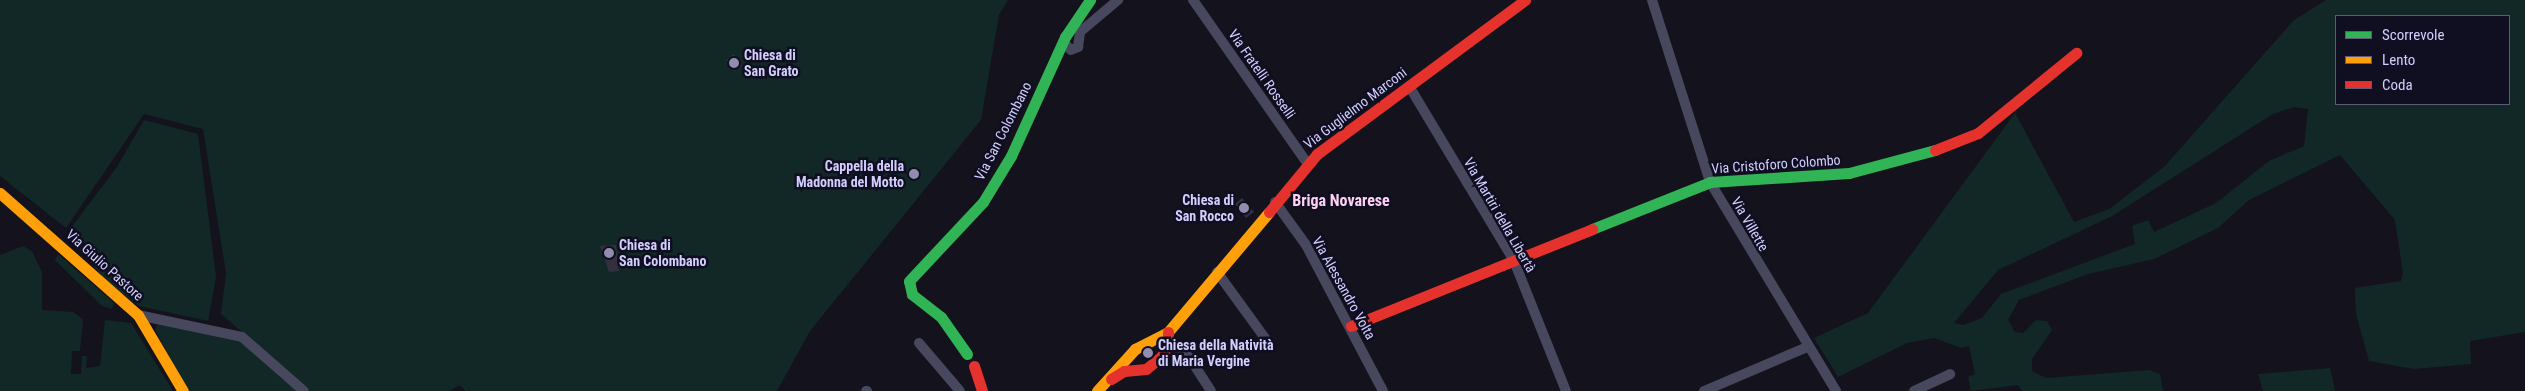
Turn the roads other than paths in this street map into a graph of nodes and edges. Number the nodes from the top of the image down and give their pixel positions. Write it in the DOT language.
graph roads {
  1 [pos="1090,0"];
  2 [pos="1118,0"];
  3 [pos="1193,0"];
  4 [pos="1525,0"];
  5 [pos="1652,0"];
  6 [pos="1063,42"];
  7 [pos="2076,54"];
  8 [pos="1409,86"];
  9 [pos="1308,164"];
  10 [pos="1710,182"];
  11 [pos="0,193"];
  12 [pos="1275,202"];
  13 [pos="1514,261"];
  14 [pos="1217,272"];
  15 [pos="138,315"];
  16 [pos="1351,326"];
  17 [pos="1168,332"];
  18 [pos="919,343"];
  19 [pos="1270,345"];
  20 [pos="1168,346"];
  21 [pos="1807,348"];
  22 [pos="967,354"];
  23 [pos="974,366"];
  24 [pos="1950,374"];
  25 [pos="1106,382"];
  26 [pos="183,391"];
  27 [pos="304,391"];
  28 [pos="960,391"];
  29 [pos="982,391"];
  30 [pos="1097,391"];
  31 [pos="1211,391"];
  32 [pos="1383,391"];
  33 [pos="1566,391"];
  34 [pos="1704,391"];
  35 [pos="1836,391"];
  36 [pos="1914,391"];
  1 -- 6 [label="street, Via San Colombano"];
  2 -- 6 [label="street"];
  3 -- 9 [label="street, Via Fratelli Rosselli"];
  4 -- 8 [label="street, Via Guglielmo Marconi"];
  5 -- 10 [label="street, Via Villette"];
  6 -- 22 [label="street, Via San Colombano"];
  7 -- 10 [label="street, Via Cristoforo Colombo"];
  8 -- 9 [label="street, Via Guglielmo Marconi"];
  8 -- 13 [label="street, Via Martiri della Libertà"];
  9 -- 12 [label="street, Via Guglielmo Marconi"];
  10 -- 13 [label="street, Via Cristoforo Colombo"];
  10 -- 21 [label="street, Via Villette"];
  11 -- 15 [label="street, Via Giulio Pastore"];
  12 -- 14 [label="street, Via Guglielmo Marconi"];
  12 -- 16 [label="street, Via Alessandro Volta"];
  13 -- 16 [label="street, Via Cristoforo Colombo"];
  13 -- 33 [label="street, Via Martiri della Libertà"];
  14 -- 17 [label="street, Via Guglielmo Marconi"];
  14 -- 19 [label="street"];
  15 -- 26 [label="street"];
  15 -- 27 [label="street, Via Giulio Pastore"];
  16 -- 32 [label="street, Via Alessandro Volta"];
  17 -- 20 [label="street"];
  17 -- 25 [label="street, Via Guglielmo Marconi"];
  18 -- 28 [label="street"];
  20 -- 25 [label="street, Via Guglielmo Marconi"];
  20 -- 31 [label="street"];
  21 -- 34 [label="street"];
  21 -- 35 [label="street, Via Villette"];
  23 -- 29 [label="street"];
  24 -- 36 [label="street"];
  25 -- 30 [label="street, Via Guglielmo Marconi"];
}
